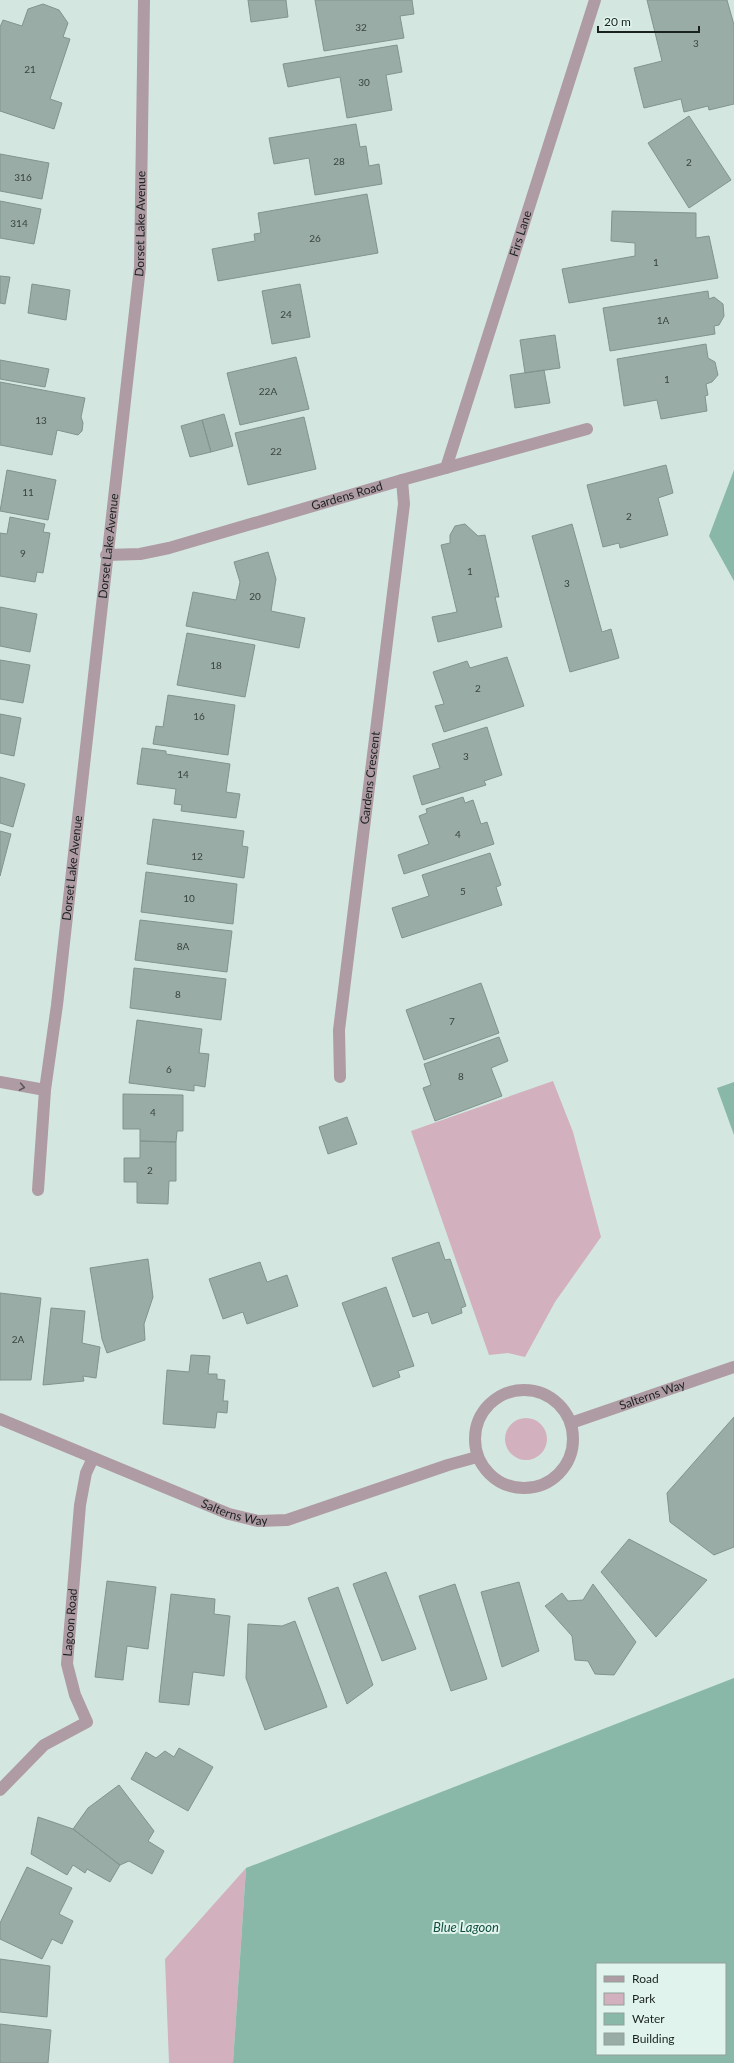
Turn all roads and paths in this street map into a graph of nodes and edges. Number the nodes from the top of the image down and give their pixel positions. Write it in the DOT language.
graph roads {
  1 [pos="144,0"];
  2 [pos="594,0"];
  3 [pos="587,429"];
  4 [pos="446,468"];
  5 [pos="402,480"];
  6 [pos="106,555"];
  7 [pos="340,1077"];
  8 [pos="0,1082"];
  9 [pos="45,1090"];
  10 [pos="38,1190"];
  11 [pos="734,1367"];
  12 [pos="0,1419"];
  13 [pos="571,1423"];
  14 [pos="477,1457"];
  15 [pos="93,1458"];
  16 [pos="0,1790"];
  1 -- 6 [label="street, Dorset Lake Avenue"];
  2 -- 4 [label="street, Firs Lane"];
  3 -- 4 [label="street, Gardens Road"];
  4 -- 5 [label="street, Gardens Road"];
  5 -- 6 [label="street, Gardens Road"];
  5 -- 7 [label="street, Gardens Crescent"];
  6 -- 9 [label="street, Dorset Lake Avenue"];
  8 -- 9 [label="street, one-way"];
  9 -- 10 [label="street, Dorset Lake Avenue"];
  11 -- 13 [label="street, Salterns Way"];
  12 -- 15 [label="street, Salterns Way"];
  13 -- 14 [label="street"];
  13 -- 14 [label="street"];
  14 -- 15 [label="street, Salterns Way"];
  15 -- 16 [label="street, Lagoon Road"];
}
